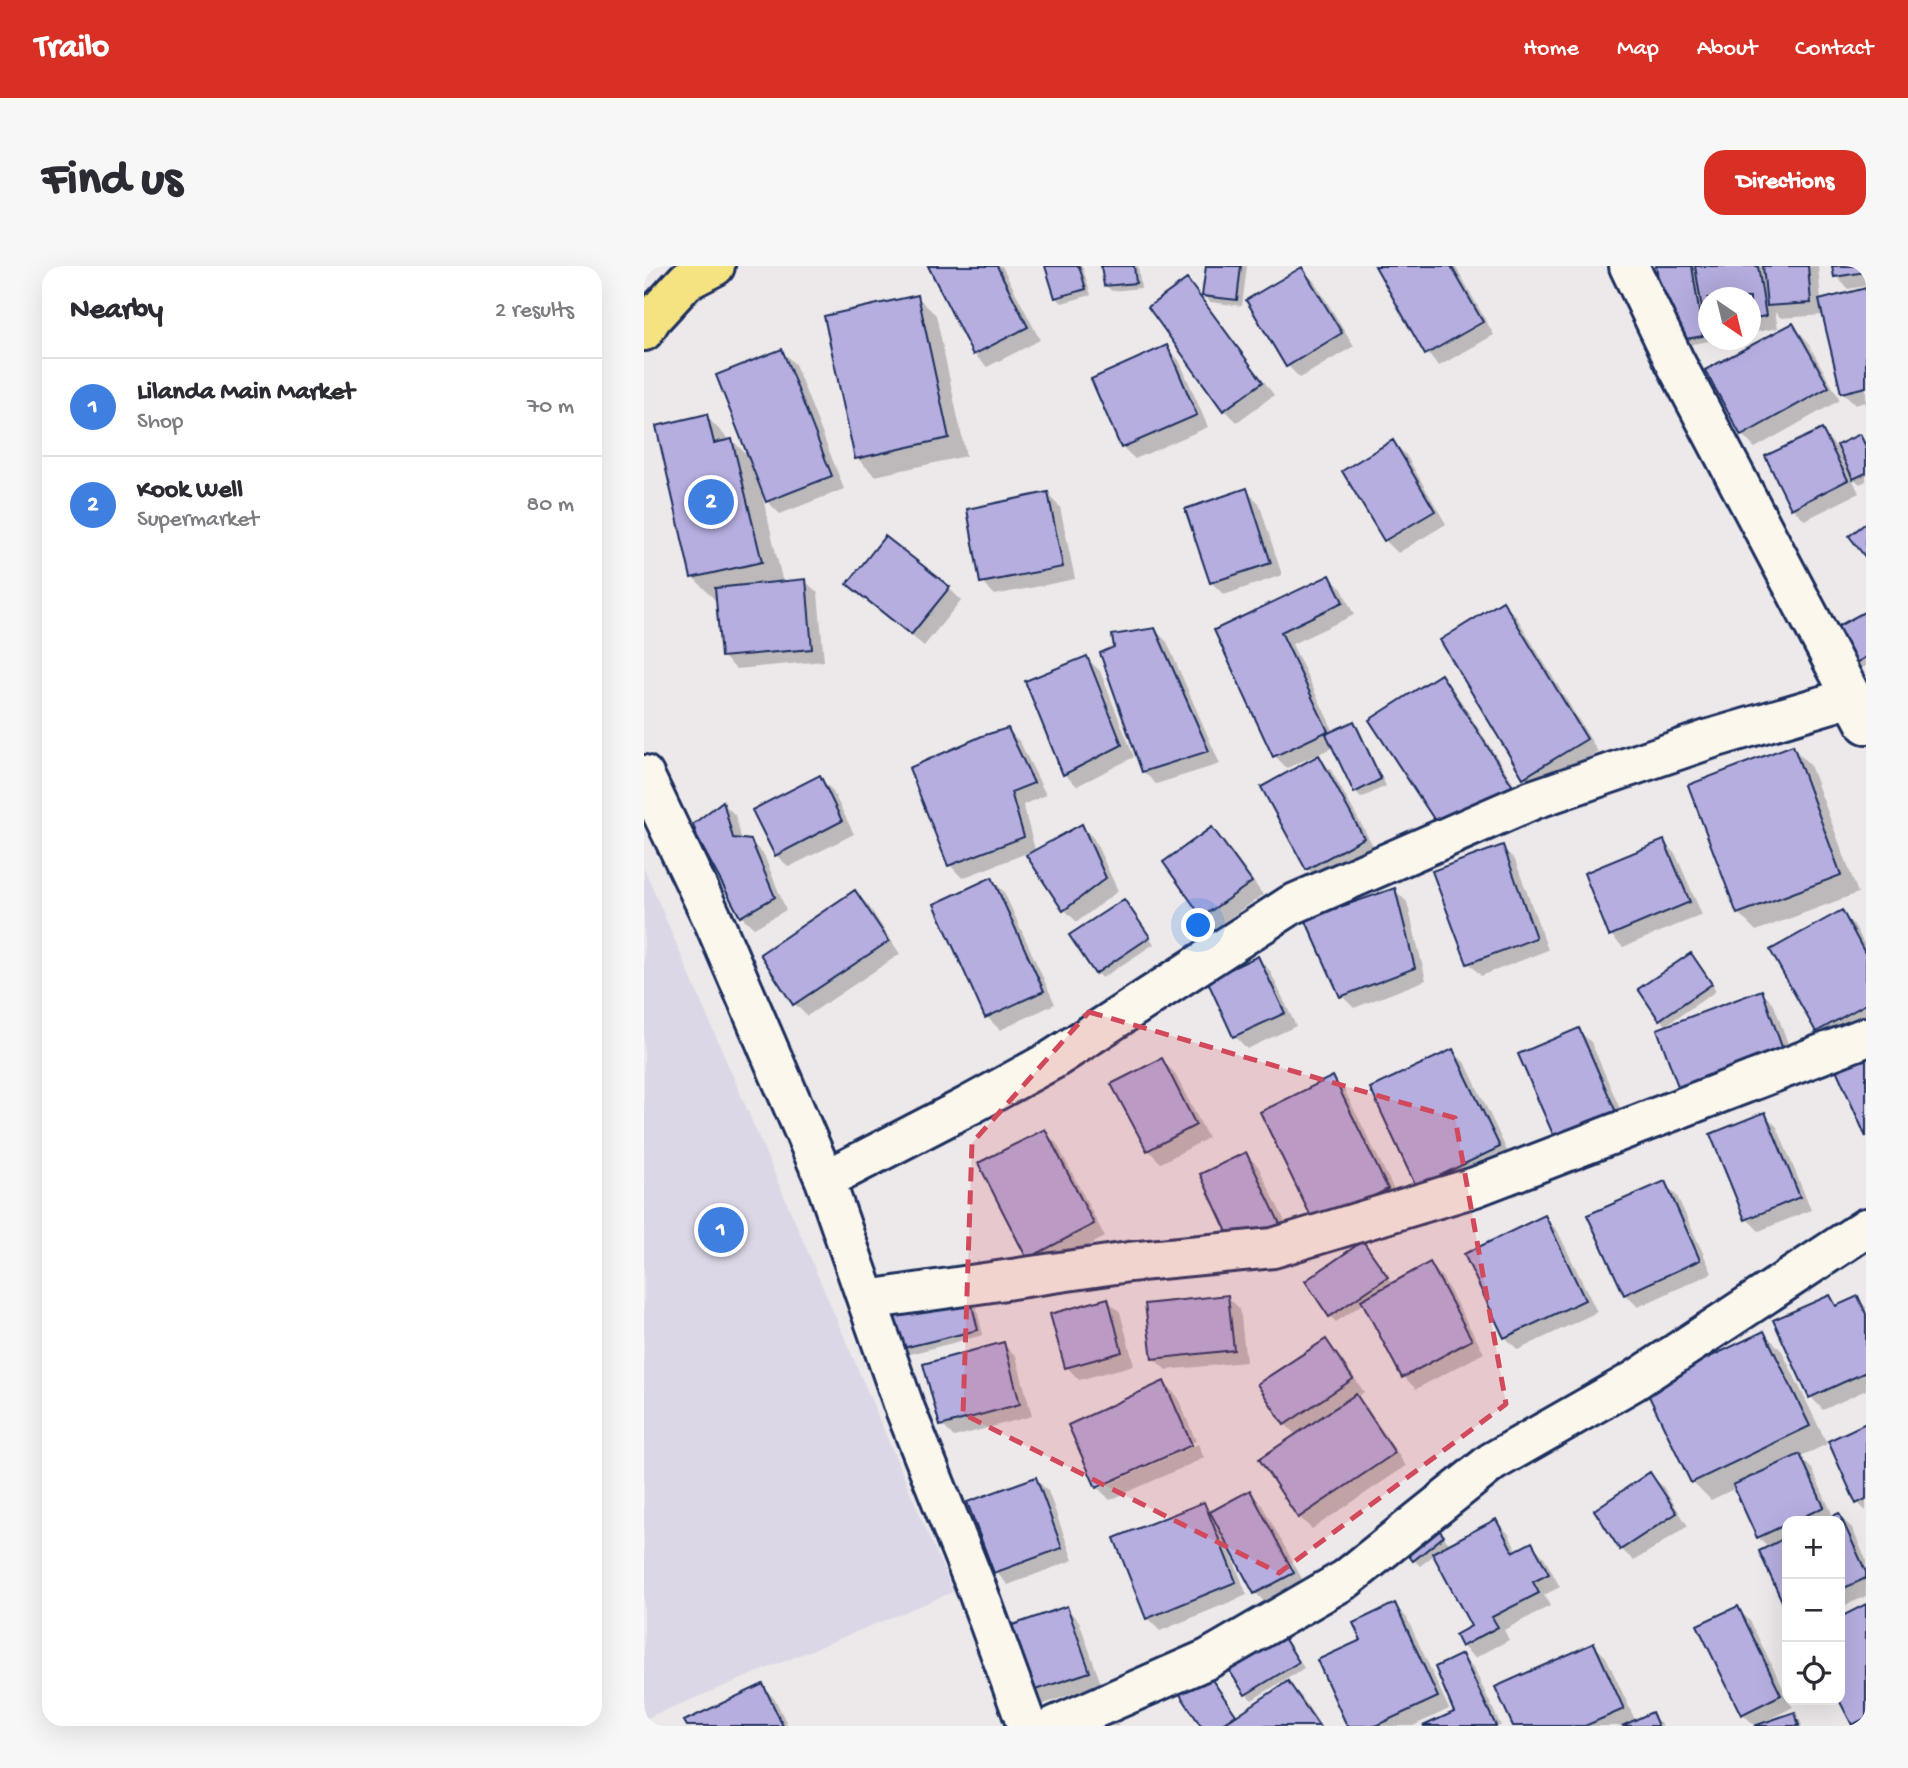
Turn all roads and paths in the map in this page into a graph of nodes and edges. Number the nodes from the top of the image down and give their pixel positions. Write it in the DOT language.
graph roads {
  1 [pos="1629,266"];
  2 [pos="694,271"];
  3 [pos="644,331"];
  4 [pos="1859,711"];
  5 [pos="644,775"];
  6 [pos="1866,1037"];
  7 [pos="825,1180"];
  8 [pos="1866,1228"];
  9 [pos="867,1300"];
  10 [pos="1027,1726"];
  11 [pos="1055,1726"];
  1 -- 4 [label="street"];
  2 -- 3 [label="main road"];
  4 -- 7 [label="street"];
  5 -- 7 [label="street"];
  6 -- 9 [label="street"];
  7 -- 9 [label="street"];
  8 -- 11 [label="street"];
  9 -- 10 [label="street"];
}
